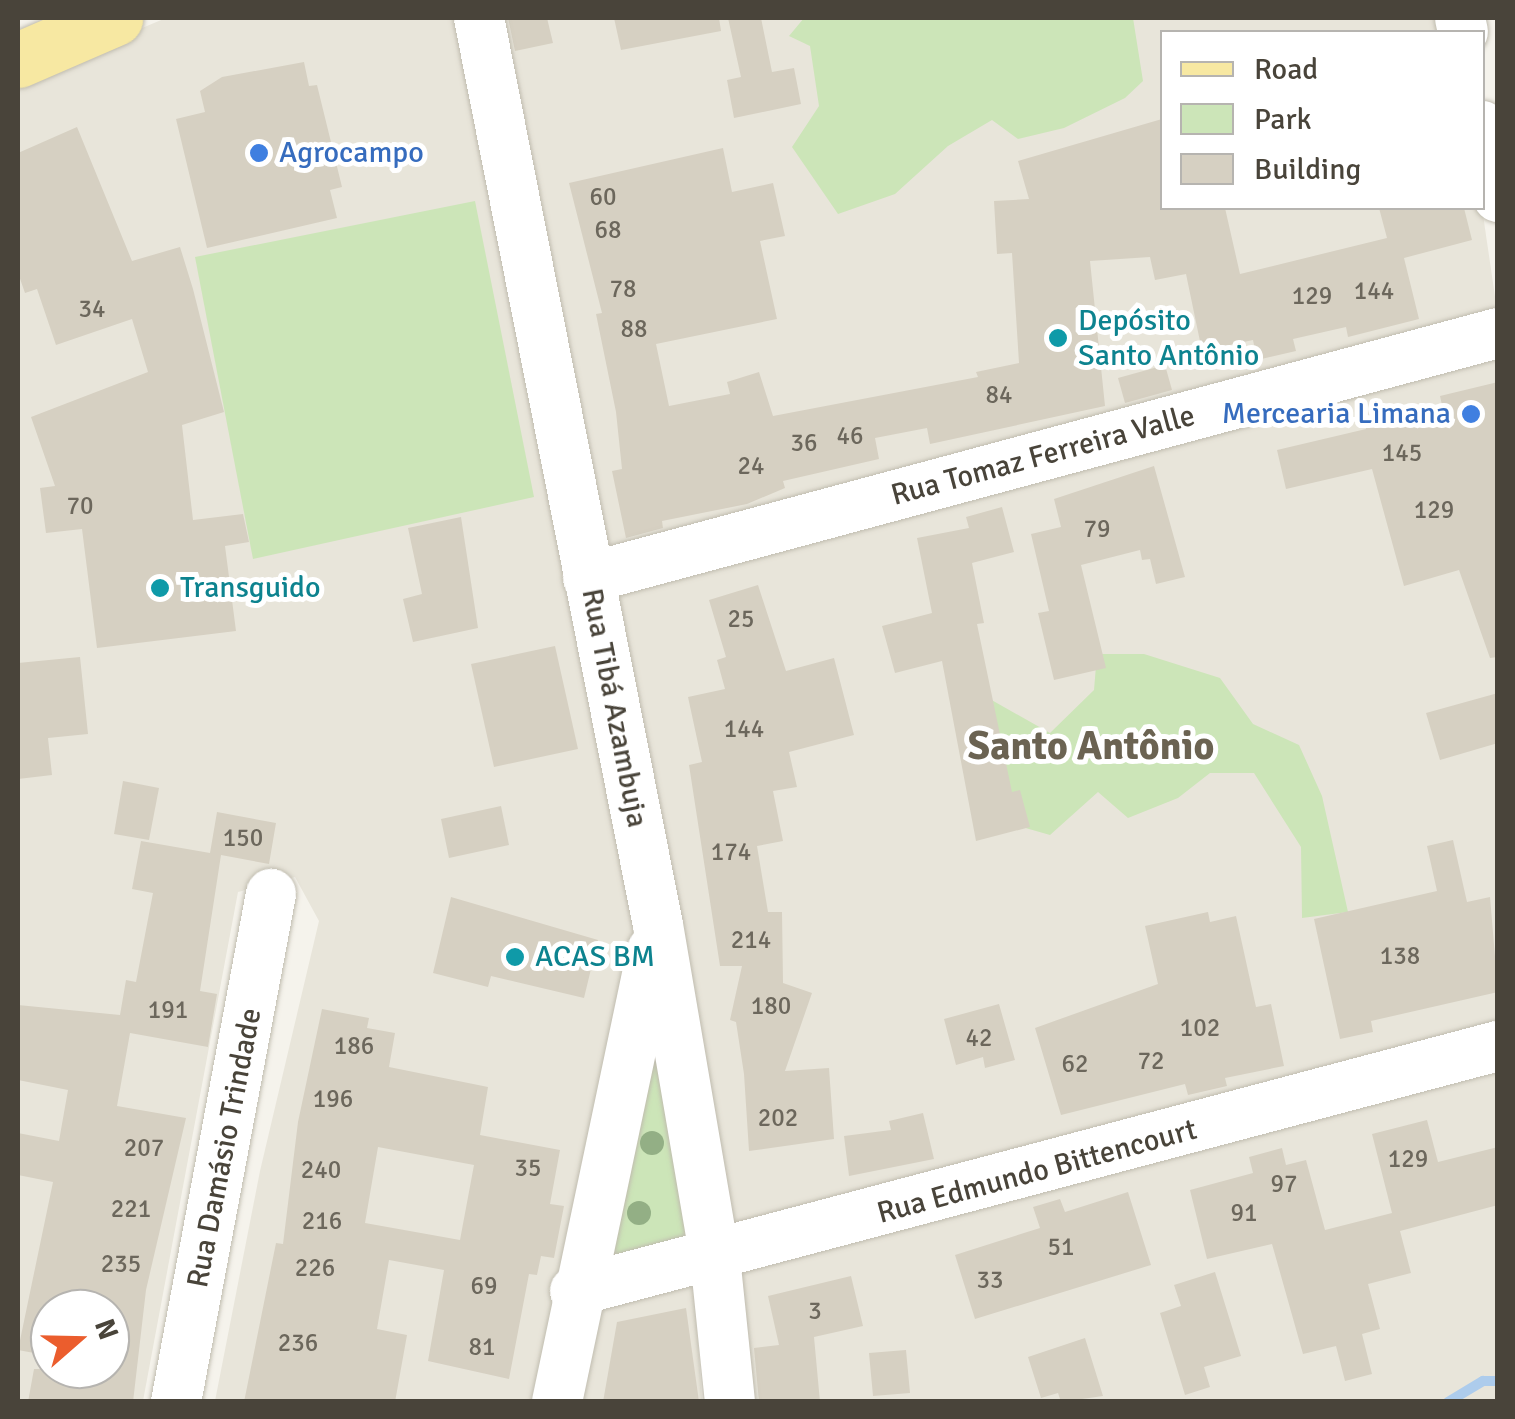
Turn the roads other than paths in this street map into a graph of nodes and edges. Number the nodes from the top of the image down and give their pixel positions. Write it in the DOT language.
graph roads {
  1 [pos="114,18"];
  2 [pos="479,18"];
  3 [pos="18,60"];
  4 [pos="1485,139"];
  5 [pos="1498,197"];
  6 [pos="1498,333"];
  7 [pos="588,578"];
  8 [pos="271,894"];
  9 [pos="658,925"];
  10 [pos="1498,1046"];
  11 [pos="715,1257"];
  12 [pos="575,1291"];
  13 [pos="176,1402"];
  14 [pos="556,1402"];
  15 [pos="730,1402"];
  1 -- 3 [label="main road"];
  2 -- 7 [label="street, Rua Tibá Azambuja"];
  4 -- 5 [label="street"];
  6 -- 7 [label="street, Rua Tomaz Ferreira Valle"];
  7 -- 9 [label="street, Rua Tibá Azambuja"];
  8 -- 13 [label="street, Rua Damásio Trindade"];
  9 -- 11 [label="street, Rua Tibá Azambuja"];
  9 -- 12 [label="street"];
  10 -- 11 [label="street, Rua Edmundo Bittencourt"];
  11 -- 12 [label="street, Rua Edmundo Bittencourt"];
  11 -- 15 [label="street, Rua Tibá Azambuja"];
  12 -- 14 [label="street"];
}
